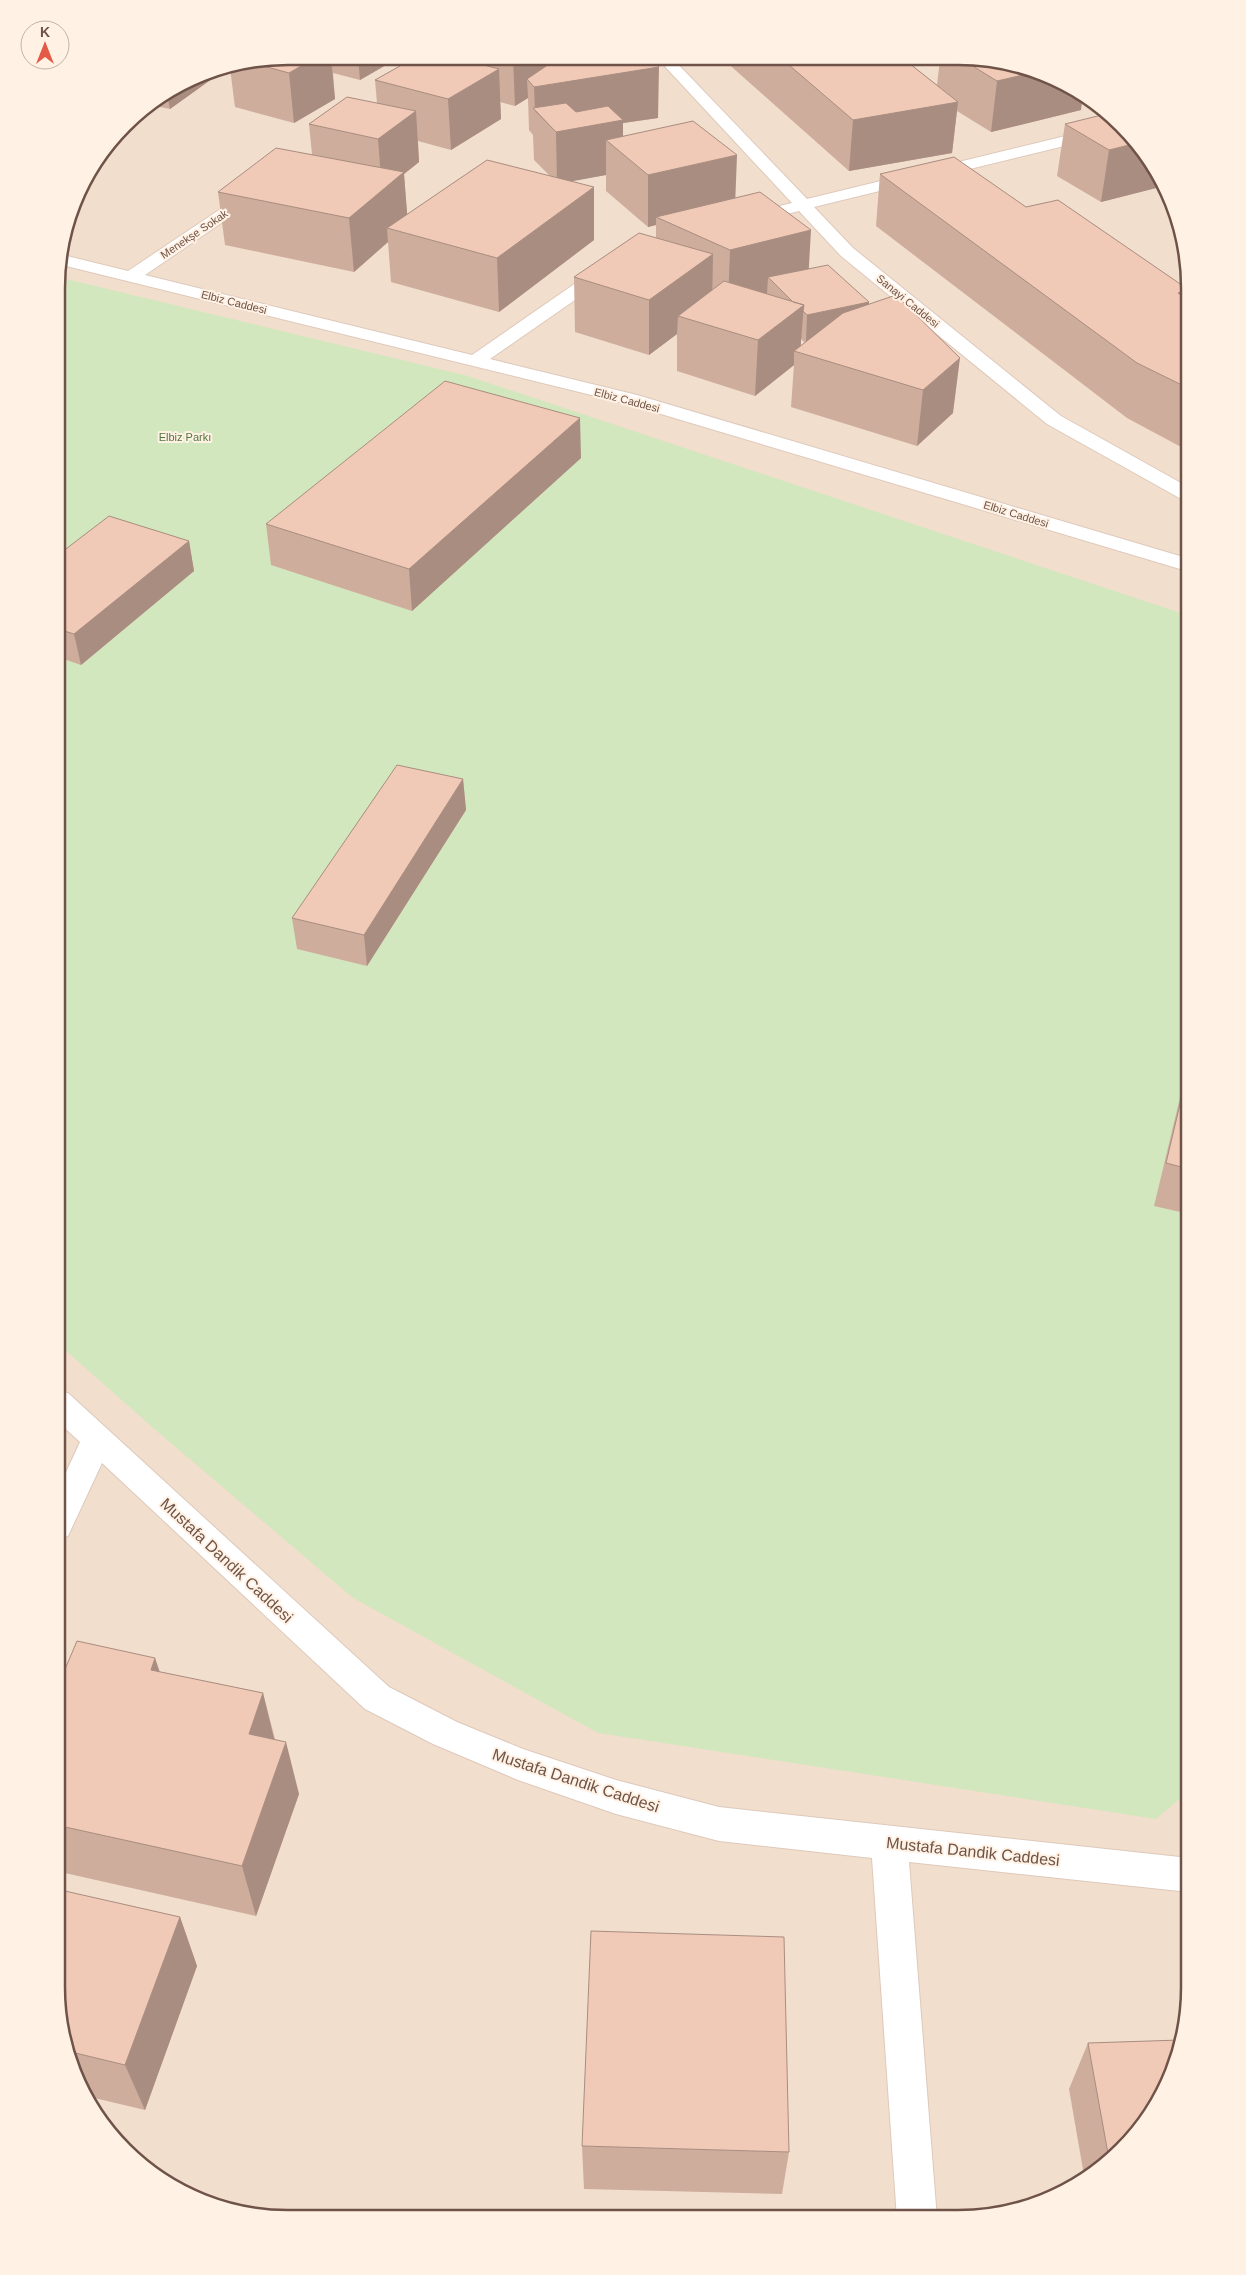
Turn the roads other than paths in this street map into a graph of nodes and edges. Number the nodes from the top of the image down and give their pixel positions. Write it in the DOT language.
graph roads {
  1 [pos="671,65"];
  2 [pos="1115,129"];
  3 [pos="269,184"];
  4 [pos="802,205"];
  5 [pos="735,222"];
  6 [pos="67,261"];
  7 [pos="617,263"];
  8 [pos="131,277"];
  9 [pos="475,361"];
  10 [pos="1181,491"];
  11 [pos="1181,563"];
  12 [pos="65,1409"];
  13 [pos="97,1439"];
  14 [pos="65,1509"];
  15 [pos="889,1842"];
  16 [pos="1181,1874"];
  17 [pos="916,2210"];
  1 -- 4 [label="street, Sanayi Caddesi"];
  2 -- 4 [label="street"];
  3 -- 8 [label="street, Menekşe Sokak"];
  4 -- 5 [label="street"];
  4 -- 10 [label="street, Sanayi Caddesi"];
  6 -- 8 [label="street, Elbiz Caddesi"];
  7 -- 9 [label="street"];
  8 -- 9 [label="street, Elbiz Caddesi"];
  9 -- 11 [label="street, Elbiz Caddesi"];
  12 -- 13 [label="street, Mustafa Dandik Caddesi"];
  13 -- 14 [label="street"];
  13 -- 15 [label="street, Mustafa Dandik Caddesi"];
  15 -- 16 [label="street, Mustafa Dandik Caddesi"];
  15 -- 17 [label="street"];
}
